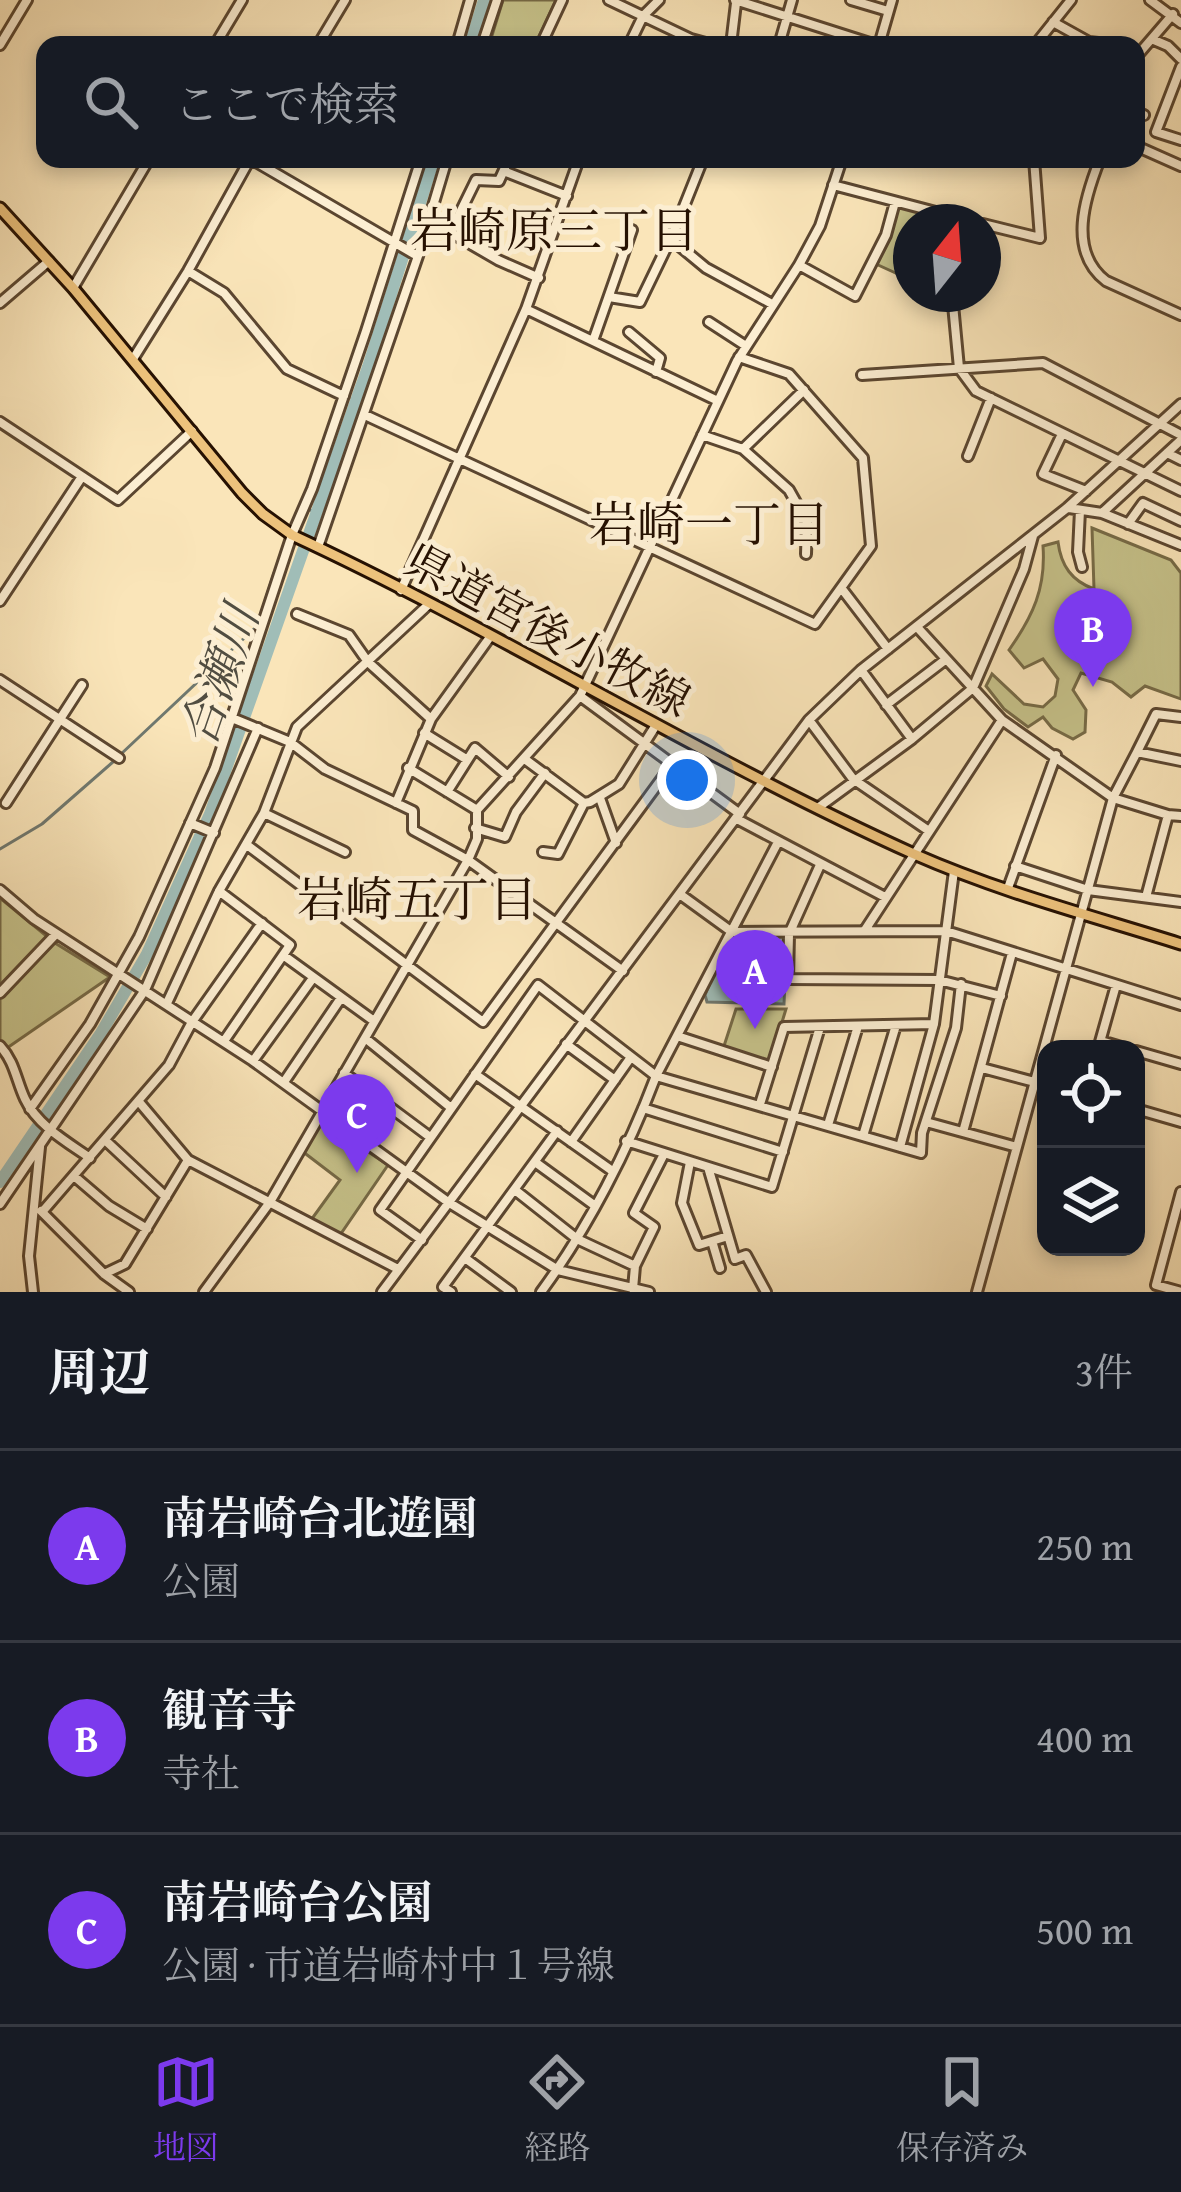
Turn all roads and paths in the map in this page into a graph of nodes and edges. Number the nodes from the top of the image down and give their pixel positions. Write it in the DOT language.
graph roads {
  1 [pos="27,0"];
  2 [pos="242,0"];
  3 [pos="345,0"];
  4 [pos="470,0"];
  5 [pos="497,0"];
  6 [pos="562,0"];
  7 [pos="609,0"];
  8 [pos="659,0"];
  9 [pos="792,0"];
  10 [pos="851,0"];
  11 [pos="892,0"];
  12 [pos="1070,0"];
  13 [pos="1150,0"];
  14 [pos="736,1"];
  15 [pos="752,3"];
  16 [pos="889,11"];
  17 [pos="1173,14"];
  18 [pos="644,16"];
  19 [pos="786,17"];
  20 [pos="1053,22"];
  21 [pos="1181,23"];
  22 [pos="220,36"];
  23 [pos="323,36"];
  24 [pos="460,36"];
  25 [pos="485,36"];
  26 [pos="545,36"];
  27 [pos="633,36"];
  28 [pos="692,36"];
  29 [pos="731,36"];
  30 [pos="781,36"];
  31 [pos="848,36"];
  32 [pos="881,36"];
  33 [pos="1042,36"];
  34 [pos="1078,36"];
  35 [pos="1153,40"];
  36 [pos="0,45"];
  37 [pos="1145,47"];
  38 [pos="1180,68"];
  39 [pos="1181,140"];
  40 [pos="1145,150"];
  41 [pos="1181,166"];
  42 [pos="144,168"];
  43 [pos="245,168"];
  44 [pos="265,168"];
  45 [pos="419,168"];
  46 [pos="444,168"];
  47 [pos="507,168"];
  48 [pos="576,168"];
  49 [pos="699,168"];
  50 [pos="839,168"];
  51 [pos="1035,168"];
  52 [pos="1097,168"];
  53 [pos="506,172"];
  54 [pos="832,185"];
  55 [pos="567,196"];
  56 [pos="896,202"];
  57 [pos="902,204"];
  58 [pos="0,208"];
  59 [pos="429,220"];
  60 [pos="1001,228"];
  61 [pos="632,230"];
  62 [pos="451,231"];
  63 [pos="671,239"];
  64 [pos="394,245"];
  65 [pos="414,254"];
  66 [pos="49,261"];
  67 [pos="799,266"];
  68 [pos="188,271"];
  69 [pos="539,278"];
  70 [pos="73,288"];
  71 [pos="609,297"];
  72 [pos="0,303"];
  73 [pos="772,304"];
  74 [pos="526,309"];
  75 [pos="954,312"];
  76 [pos="1181,315"];
  77 [pos="709,322"];
  78 [pos="629,332"];
  79 [pos="593,341"];
  80 [pos="746,346"];
  81 [pos="739,357"];
  82 [pos="133,358"];
  83 [pos="959,368"];
  84 [pos="656,372"];
  85 [pos="862,375"];
  86 [pos="804,390"];
  87 [pos="344,396"];
  88 [pos="991,398"];
  89 [pos="718,401"];
  90 [pos="1181,404"];
  91 [pos="364,416"];
  92 [pos="0,422"];
  93 [pos="1159,424"];
  94 [pos="192,431"];
  95 [pos="1062,434"];
  96 [pos="702,435"];
  97 [pos="1181,437"];
  98 [pos="743,448"];
  99 [pos="1167,453"];
  100 [pos="968,456"];
  101 [pos="460,460"];
  102 [pos="1181,460"];
  103 [pos="1119,462"];
  104 [pos="1143,474"];
  105 [pos="81,478"];
  106 [pos="1086,491"];
  107 [pos="1181,491"];
  108 [pos="1067,508"];
  109 [pos="1080,510"];
  110 [pos="1102,513"];
  111 [pos="1181,520"];
  112 [pos="1128,524"];
  113 [pos="1033,535"];
  114 [pos="294,536"];
  115 [pos="1181,545"];
  116 [pos="318,547"];
  117 [pos="650,548"];
  118 [pos="806,554"];
  119 [pos="1082,567"];
  120 [pos="842,589"];
  121 [pos="401,590"];
  122 [pos="0,601"];
  123 [pos="429,604"];
  124 [pos="297,614"];
  125 [pos="917,627"];
  126 [pos="490,637"];
  127 [pos="888,649"];
  128 [pos="945,660"];
  129 [pos="368,662"];
  130 [pos="861,670"];
  131 [pos="0,680"];
  132 [pos="82,685"];
  133 [pos="973,688"];
  134 [pos="581,692"];
  135 [pos="886,705"];
  136 [pos="1181,717"];
  137 [pos="234,718"];
  138 [pos="431,719"];
  139 [pos="809,720"];
  140 [pos="1002,720"];
  141 [pos="56,721"];
  142 [pos="656,724"];
  143 [pos="256,727"];
  144 [pos="424,734"];
  145 [pos="912,739"];
  146 [pos="290,742"];
  147 [pos="644,744"];
  148 [pos="1137,752"];
  149 [pos="1056,755"];
  150 [pos="119,758"];
  151 [pos="466,759"];
  152 [pos="526,760"];
  153 [pos="1181,761"];
  154 [pos="674,762"];
  155 [pos="408,768"];
  156 [pos="545,773"];
  157 [pos="509,777"];
  158 [pos="854,778"];
  159 [pos="766,779"];
  160 [pos="448,791"];
  161 [pos="600,798"];
  162 [pos="1113,798"];
  163 [pos="6,803"];
  164 [pos="396,803"];
  165 [pos="584,803"];
  166 [pos="819,807"];
  167 [pos="477,810"];
  168 [pos="264,813"];
  169 [pos="1168,815"];
  170 [pos="1181,816"];
  171 [pos="738,817"];
  172 [pos="190,823"];
  173 [pos="475,828"];
  174 [pos="929,831"];
  175 [pos="214,833"];
  176 [pos="778,842"];
  177 [pos="616,843"];
  178 [pos="247,845"];
  179 [pos="345,852"];
  180 [pos="543,852"];
  181 [pos="913,853"];
  182 [pos="468,860"];
  183 [pos="820,865"];
  184 [pos="1015,866"];
  185 [pos="954,871"];
  186 [pos="1008,888"];
  187 [pos="0,890"];
  188 [pos="1088,890"];
  189 [pos="219,891"];
  190 [pos="681,895"];
  191 [pos="885,897"];
  192 [pos="1146,897"];
  193 [pos="1180,900"];
  194 [pos="1081,914"];
  195 [pos="262,923"];
  196 [pos="558,924"];
  197 [pos="946,931"];
  198 [pos="732,932"];
  199 [pos="865,932"];
  200 [pos="56,934"];
  201 [pos="789,934"];
  202 [pos="1181,944"];
  203 [pos="1012,953"];
  204 [pos="283,955"];
  205 [pos="407,966"];
  206 [pos="1066,968"];
  207 [pos="119,971"];
  208 [pos="623,971"];
  209 [pos="313,978"];
  210 [pos="939,980"];
  211 [pos="961,984"];
  212 [pos="1116,985"];
  213 [pos="143,988"];
  214 [pos="0,993"];
  215 [pos="1001,996"];
  216 [pos="341,998"];
  217 [pos="167,1003"];
  218 [pos="1181,1005"];
  219 [pos="584,1020"];
  220 [pos="374,1021"];
  221 [pos="192,1022"];
  222 [pos="934,1024"];
  223 [pos="896,1025"];
  224 [pos="859,1026"];
  225 [pos="820,1027"];
  226 [pos="677,1036"];
  227 [pos="365,1038"];
  228 [pos="1101,1040"];
  229 [pos="224,1042"];
  230 [pos="566,1044"];
  231 [pos="0,1046"];
  232 [pos="1145,1054"];
  233 [pos="632,1057"];
  234 [pos="253,1061"];
  235 [pos="1181,1064"];
  236 [pos="772,1067"];
  237 [pos="982,1068"];
  238 [pos="344,1073"];
  239 [pos="475,1074"];
  240 [pos="656,1076"];
  241 [pos="615,1080"];
  242 [pos="284,1082"];
  243 [pos="1035,1082"];
  244 [pos="140,1103"];
  245 [pos="760,1104"];
  246 [pos="520,1106"];
  247 [pos="450,1107"];
  248 [pos="643,1108"];
  249 [pos="31,1110"];
  250 [pos="1145,1111"];
  251 [pos="321,1112"];
  252 [pos="794,1115"];
  253 [pos="1181,1121"];
  254 [pos="926,1122"];
  255 [pos="828,1126"];
  256 [pos="51,1130"];
  257 [pos="557,1131"];
  258 [pos="963,1132"];
  259 [pos="863,1136"];
  260 [pos="430,1137"];
  261 [pos="106,1142"];
  262 [pos="571,1142"];
  263 [pos="626,1142"];
  264 [pos="40,1145"];
  265 [pos="900,1147"];
  266 [pos="1017,1147"];
  267 [pos="783,1152"];
  268 [pos="664,1154"];
  269 [pos="91,1158"];
  270 [pos="188,1160"];
  271 [pos="535,1162"];
  272 [pos="690,1162"];
  273 [pos="707,1167"];
  274 [pos="612,1170"];
  275 [pos="406,1171"];
  276 [pos="74,1176"];
  277 [pos="515,1190"];
  278 [pos="1181,1192"];
  279 [pos="166,1197"];
  280 [pos="270,1202"];
  281 [pos="448,1202"];
  282 [pos="0,1204"];
  283 [pos="594,1205"];
  284 [pos="38,1211"];
  285 [pos="488,1227"];
  286 [pos="147,1229"];
  287 [pos="1170,1233"];
  288 [pos="728,1236"];
  289 [pos="1181,1236"];
  290 [pos="577,1239"];
  291 [pos="422,1240"];
  292 [pos="712,1241"];
  293 [pos="465,1258"];
  294 [pos="634,1266"];
  295 [pos="720,1268"];
  296 [pos="398,1269"];
  297 [pos="558,1270"];
  298 [pos="104,1274"];
  299 [pos="633,1289"];
  300 [pos="33,1292"];
  301 [pos="129,1292"];
  302 [pos="203,1292"];
  303 [pos="382,1292"];
  304 [pos="451,1292"];
  305 [pos="512,1292"];
  306 [pos="542,1292"];
  307 [pos="649,1292"];
  308 [pos="766,1292"];
  309 [pos="977,1292"];
  310 [pos="1181,1292"];
  1 -- 36 [label="street"];
  2 -- 22 [label="street"];
  3 -- 23 [label="street"];
  4 -- 24 [label="street"];
  5 -- 25 [label="street"];
  6 -- 26 [label="street"];
  7 -- 18 [label="street"];
  8 -- 18 [label="street"];
  9 -- 19 [label="street"];
  10 -- 16 [label="street"];
  11 -- 16 [label="street"];
  12 -- 20 [label="street"];
  13 -- 17 [label="street"];
  14 -- 15 [label="street"];
  14 -- 29 [label="street"];
  15 -- 19 [label="street"];
  16 -- 32 [label="street"];
  17 -- 21 [label="street"];
  17 -- 35 [label="street"];
  18 -- 27 [label="street"];
  18 -- 28 [label="street"];
  19 -- 30 [label="street"];
  19 -- 31 [label="street"];
  20 -- 33 [label="street"];
  20 -- 34 [label="street"];
  35 -- 37 [label="street"];
  35 -- 38 [label="street"];
  38 -- 39 [label="street"];
  40 -- 41 [label="street"];
  42 -- 70 [label="street"];
  43 -- 68 [label="street"];
  44 -- 64 [label="street"];
  45 -- 64 [label="street"];
  46 -- 59 [label="street"];
  47 -- 53 [label="street"];
  48 -- 55 [label="street"];
  49 -- 63 [label="street"];
  50 -- 54 [label="street"];
  51 -- 60 [label="street"];
  52 -- 76 [label="street"];
  53 -- 55 [label="street"];
  53 -- 62 [label="street"];
  54 -- 56 [label="street"];
  54 -- 67 [label="street"];
  55 -- 69 [label="street"];
  56 -- 57 [label="street"];
  56 -- 67 [label="street"];
  58 -- 66 [label="main road, 県道宮後小牧線"];
  59 -- 62 [label="street"];
  59 -- 91 [label="street"];
  61 -- 71 [label="street"];
  62 -- 69 [label="street"];
  63 -- 71 [label="street"];
  63 -- 73 [label="street"];
  64 -- 65 [label="street"];
  64 -- 87 [label="street"];
  66 -- 70 [label="main road, 県道宮後小牧線"];
  66 -- 72 [label="street"];
  67 -- 73 [label="street"];
  68 -- 82 [label="street"];
  68 -- 87 [label="street"];
  69 -- 74 [label="street"];
  70 -- 82 [label="main road, 県道宮後小牧線"];
  71 -- 79 [label="street"];
  73 -- 80 [label="street"];
  74 -- 79 [label="street"];
  74 -- 101 [label="street"];
  75 -- 83 [label="street"];
  77 -- 80 [label="street"];
  78 -- 84 [label="street"];
  79 -- 84 [label="street"];
  80 -- 81 [label="street"];
  81 -- 86 [label="street"];
  81 -- 89 [label="street"];
  82 -- 94 [label="main road, 県道宮後小牧線"];
  83 -- 85 [label="street"];
  83 -- 88 [label="street"];
  83 -- 93 [label="street"];
  84 -- 89 [label="street"];
  86 -- 98 [label="street"];
  86 -- 120 [label="street"];
  87 -- 114 [label="street"];
  88 -- 95 [label="street"];
  88 -- 100 [label="street"];
  89 -- 96 [label="street"];
  90 -- 93 [label="street"];
  91 -- 101 [label="street"];
  91 -- 116 [label="street"];
  92 -- 105 [label="street"];
  93 -- 97 [label="street"];
  93 -- 103 [label="street"];
  94 -- 105 [label="street"];
  94 -- 114 [label="main road, 県道宮後小牧線"];
  95 -- 103 [label="street"];
  95 -- 106 [label="street"];
  96 -- 98 [label="street"];
  96 -- 117 [label="street"];
  97 -- 99 [label="street"];
  98 -- 118 [label="street"];
  99 -- 102 [label="street"];
  99 -- 104 [label="street"];
  101 -- 117 [label="street"];
  101 -- 121 [label="street"];
  103 -- 104 [label="street"];
  103 -- 106 [label="street"];
  104 -- 107 [label="street"];
  104 -- 110 [label="street"];
  105 -- 122 [label="street"];
  106 -- 108 [label="street"];
  108 -- 109 [label="street"];
  108 -- 113 [label="street"];
  109 -- 110 [label="street"];
  109 -- 119 [label="street"];
  110 -- 112 [label="street"];
  111 -- 112 [label="street"];
  112 -- 115 [label="street"];
  113 -- 125 [label="street"];
  113 -- 133 [label="street"];
  114 -- 116 [label="main road, 県道宮後小牧線"];
  114 -- 137 [label="street"];
  116 -- 121 [label="main road, 県道宮後小牧線"];
  117 -- 120 [label="street"];
  117 -- 134 [label="street"];
  120 -- 127 [label="street"];
  121 -- 123 [label="main road, 県道宮後小牧線"];
  123 -- 126 [label="main road, 県道宮後小牧線"];
  123 -- 129 [label="street"];
  124 -- 129 [label="street"];
  125 -- 127 [label="street"];
  125 -- 128 [label="street"];
  126 -- 134 [label="main road, 県道宮後小牧線"];
  126 -- 138 [label="street"];
  127 -- 130 [label="street"];
  128 -- 133 [label="street"];
  128 -- 135 [label="street"];
  129 -- 138 [label="street"];
  129 -- 146 [label="street"];
  130 -- 135 [label="street"];
  130 -- 139 [label="street"];
  131 -- 141 [label="street"];
  132 -- 141 [label="street"];
  133 -- 140 [label="street"];
  133 -- 145 [label="street"];
  134 -- 142 [label="main road, 県道宮後小牧線"];
  134 -- 147 [label="street"];
  134 -- 152 [label="street"];
  135 -- 145 [label="street"];
  136 -- 148 [label="street"];
  137 -- 143 [label="street"];
  137 -- 172 [label="street"];
  138 -- 144 [label="street"];
  139 -- 158 [label="street"];
  139 -- 159 [label="street"];
  140 -- 149 [label="street"];
  140 -- 174 [label="street"];
  141 -- 150 [label="street"];
  141 -- 163 [label="street"];
  142 -- 147 [label="street"];
  142 -- 159 [label="main road, 県道宮後小牧線"];
  143 -- 146 [label="street"];
  143 -- 175 [label="street"];
  144 -- 151 [label="street"];
  144 -- 155 [label="street"];
  145 -- 158 [label="street"];
  146 -- 164 [label="street"];
  146 -- 168 [label="street"];
  147 -- 154 [label="street"];
  147 -- 161 [label="street"];
  148 -- 153 [label="street"];
  148 -- 162 [label="street"];
  149 -- 162 [label="street"];
  149 -- 184 [label="street"];
  151 -- 157 [label="street"];
  151 -- 160 [label="street"];
  152 -- 156 [label="street"];
  152 -- 157 [label="street"];
  154 -- 171 [label="street"];
  154 -- 177 [label="street"];
  155 -- 160 [label="street"];
  155 -- 164 [label="street"];
  156 -- 165 [label="street"];
  156 -- 173 [label="street"];
  157 -- 167 [label="street"];
  158 -- 166 [label="street"];
  158 -- 174 [label="street"];
  159 -- 166 [label="main road, 県道宮後小牧線"];
  159 -- 171 [label="street"];
  160 -- 167 [label="street"];
  161 -- 165 [label="street"];
  161 -- 177 [label="street"];
  162 -- 169 [label="street"];
  162 -- 188 [label="street"];
  164 -- 182 [label="street"];
  165 -- 180 [label="street"];
  166 -- 181 [label="main road, 県道宮後小牧線"];
  167 -- 173 [label="street"];
  168 -- 178 [label="street"];
  168 -- 179 [label="street"];
  169 -- 170 [label="street"];
  169 -- 192 [label="street"];
  171 -- 176 [label="street"];
  171 -- 190 [label="street"];
  172 -- 175 [label="street"];
  172 -- 207 [label="street"];
  173 -- 182 [label="street"];
  174 -- 181 [label="street"];
  175 -- 213 [label="street"];
  176 -- 183 [label="street"];
  176 -- 198 [label="street"];
  177 -- 196 [label="street"];
  178 -- 189 [label="street"];
  178 -- 205 [label="street"];
  181 -- 185 [label="main road, 県道宮後小牧線"];
  181 -- 191 [label="street"];
  182 -- 196 [label="street"];
  182 -- 205 [label="street"];
  183 -- 191 [label="street"];
  183 -- 201 [label="street"];
  184 -- 186 [label="street"];
  184 -- 188 [label="street"];
  185 -- 186 [label="main road, 県道宮後小牧線"];
  185 -- 197 [label="street"];
  186 -- 194 [label="main road, 県道宮後小牧線"];
  187 -- 200 [label="street"];
  188 -- 192 [label="street"];
  188 -- 194 [label="street"];
  189 -- 195 [label="street"];
  189 -- 217 [label="street"];
  190 -- 198 [label="street"];
  190 -- 208 [label="street"];
  191 -- 199 [label="street"];
  192 -- 193 [label="street"];
  194 -- 202 [label="main road, 県道宮後小牧線"];
  194 -- 206 [label="street"];
  195 -- 204 [label="street"];
  195 -- 221 [label="street"];
  196 -- 205 [label="street"];
  196 -- 208 [label="street"];
  197 -- 199 [label="street"];
  197 -- 203 [label="street"];
  197 -- 210 [label="street"];
  198 -- 201 [label="street"];
  198 -- 226 [label="street"];
  199 -- 201 [label="street"];
  200 -- 207 [label="street"];
  200 -- 214 [label="street"];
  201 -- 210 [label="street"];
  203 -- 206 [label="street"];
  203 -- 215 [label="street"];
  204 -- 209 [label="street"];
  204 -- 229 [label="street"];
  205 -- 220 [label="street"];
  206 -- 212 [label="street"];
  206 -- 243 [label="street"];
  207 -- 213 [label="street"];
  207 -- 249 [label="street"];
  208 -- 219 [label="street"];
  209 -- 216 [label="street"];
  209 -- 234 [label="street"];
  210 -- 211 [label="street"];
  210 -- 222 [label="street"];
  211 -- 215 [label="street"];
  211 -- 254 [label="street"];
  212 -- 218 [label="street"];
  212 -- 228 [label="street"];
  213 -- 217 [label="street"];
  213 -- 256 [label="street"];
  215 -- 237 [label="street"];
  216 -- 220 [label="street"];
  216 -- 242 [label="street"];
  217 -- 221 [label="street"];
  219 -- 230 [label="street"];
  219 -- 233 [label="street"];
  219 -- 239 [label="street"];
  220 -- 227 [label="street"];
  221 -- 229 [label="street"];
  221 -- 244 [label="street"];
  222 -- 223 [label="street"];
  222 -- 265 [label="street"];
  223 -- 224 [label="street"];
  223 -- 259 [label="street"];
  224 -- 225 [label="street"];
  224 -- 255 [label="street"];
  225 -- 236 [label="street"];
  225 -- 252 [label="street"];
  226 -- 236 [label="street"];
  226 -- 240 [label="street"];
  227 -- 238 [label="street"];
  227 -- 247 [label="street"];
  229 -- 234 [label="street"];
  230 -- 241 [label="street"];
  230 -- 246 [label="street"];
  231 -- 249 [label="street"];
  232 -- 235 [label="street"];
  233 -- 240 [label="street"];
  233 -- 241 [label="street"];
  234 -- 242 [label="street"];
  236 -- 245 [label="street"];
  237 -- 243 [label="street"];
  237 -- 258 [label="street"];
  238 -- 251 [label="street"];
  238 -- 260 [label="street"];
  239 -- 246 [label="street"];
  239 -- 247 [label="street"];
  240 -- 245 [label="street"];
  240 -- 248 [label="street"];
  241 -- 262 [label="street"];
  242 -- 251 [label="street"];
  243 -- 266 [label="street"];
  244 -- 261 [label="street"];
  244 -- 270 [label="street"];
  245 -- 252 [label="street"];
  246 -- 257 [label="street"];
  246 -- 281 [label="street"];
  247 -- 260 [label="street"];
  248 -- 263 [label="street"];
  248 -- 267 [label="street"];
  249 -- 256 [label="street"];
  250 -- 253 [label="street"];
  251 -- 275 [label="street"];
  251 -- 280 [label="street"];
  252 -- 255 [label="street"];
  252 -- 267 [label="street"];
  254 -- 258 [label="street"];
  254 -- 265 [label="street"];
  255 -- 259 [label="street"];
  256 -- 264 [label="street"];
  256 -- 269 [label="street"];
  257 -- 262 [label="street"];
  257 -- 271 [label="street"];
  258 -- 266 [label="street"];
  259 -- 265 [label="street"];
  260 -- 275 [label="street"];
  261 -- 269 [label="street"];
  261 -- 279 [label="street"];
  262 -- 274 [label="street"];
  263 -- 268 [label="street"];
  263 -- 274 [label="street"];
  264 -- 282 [label="street"];
  264 -- 284 [label="street"];
  266 -- 309 [label="street"];
  267 -- 273 [label="street"];
  268 -- 272 [label="street"];
  268 -- 294 [label="street"];
  269 -- 276 [label="street"];
  270 -- 279 [label="street"];
  270 -- 280 [label="street"];
  271 -- 277 [label="street"];
  271 -- 283 [label="street"];
  272 -- 273 [label="street"];
  272 -- 292 [label="street"];
  273 -- 288 [label="street"];
  274 -- 283 [label="street"];
  275 -- 281 [label="street"];
  275 -- 291 [label="street"];
  276 -- 284 [label="street"];
  276 -- 286 [label="street"];
  277 -- 285 [label="street"];
  277 -- 290 [label="street"];
  278 -- 287 [label="street"];
  279 -- 286 [label="street"];
  280 -- 296 [label="street"];
  280 -- 302 [label="street"];
  281 -- 285 [label="street"];
  281 -- 291 [label="street"];
  283 -- 290 [label="street"];
  284 -- 298 [label="street"];
  284 -- 300 [label="street"];
  285 -- 293 [label="street"];
  285 -- 297 [label="street"];
  286 -- 298 [label="street"];
  287 -- 289 [label="street"];
  287 -- 310 [label="street"];
  288 -- 292 [label="street"];
  288 -- 308 [label="street"];
  290 -- 294 [label="street"];
  290 -- 297 [label="street"];
  291 -- 296 [label="street"];
  292 -- 295 [label="street"];
  293 -- 304 [label="street"];
  293 -- 305 [label="street"];
  294 -- 299 [label="street"];
  296 -- 303 [label="street"];
  297 -- 299 [label="street"];
  297 -- 306 [label="street"];
  298 -- 301 [label="street"];
  299 -- 307 [label="street"];
}
